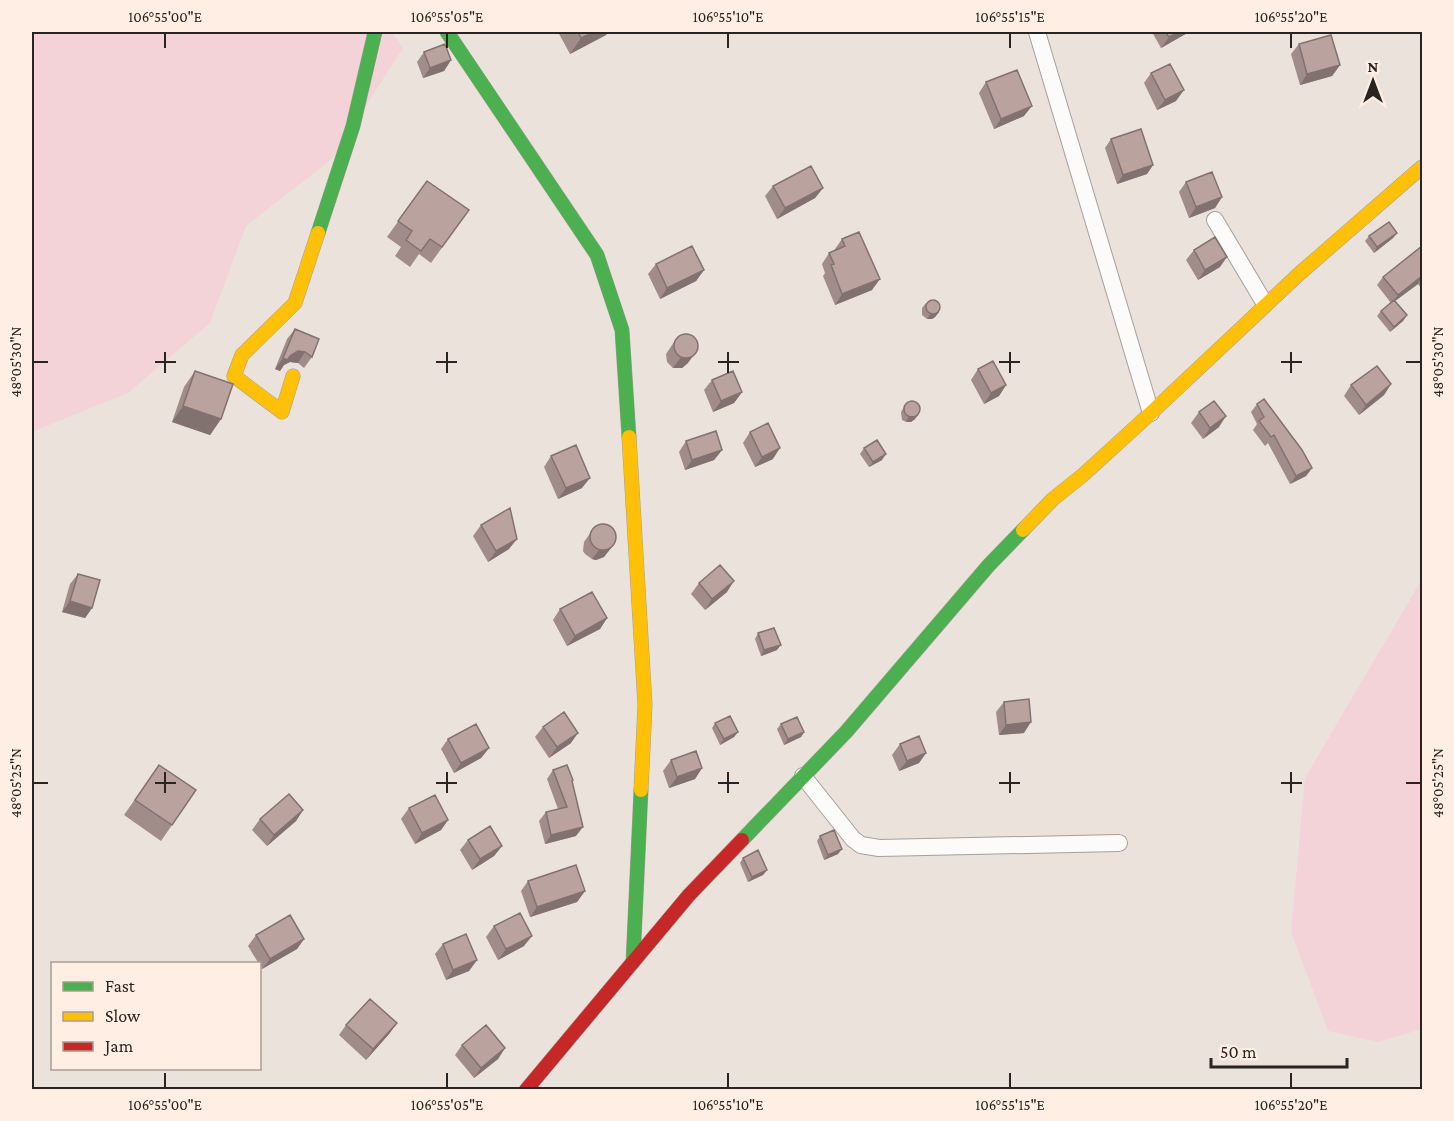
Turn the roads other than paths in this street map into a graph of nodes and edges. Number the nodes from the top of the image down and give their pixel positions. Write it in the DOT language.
graph roads {
  1 [pos="375,32"];
  2 [pos="447,32"];
  3 [pos="1038,32"];
  4 [pos="1422,167"];
  5 [pos="1215,220"];
  6 [pos="1265,304"];
  7 [pos="293,376"];
  8 [pos="1151,413"];
  9 [pos="803,776"];
  10 [pos="1119,843"];
  11 [pos="633,962"];
  12 [pos="526,1089"];
  1 -- 7 [label="street"];
  2 -- 11 [label="street"];
  3 -- 8 [label="street"];
  4 -- 6 [label="street"];
  5 -- 6 [label="street"];
  6 -- 8 [label="street"];
  8 -- 9 [label="street"];
  9 -- 10 [label="street"];
  9 -- 11 [label="street"];
  11 -- 12 [label="street"];
}
